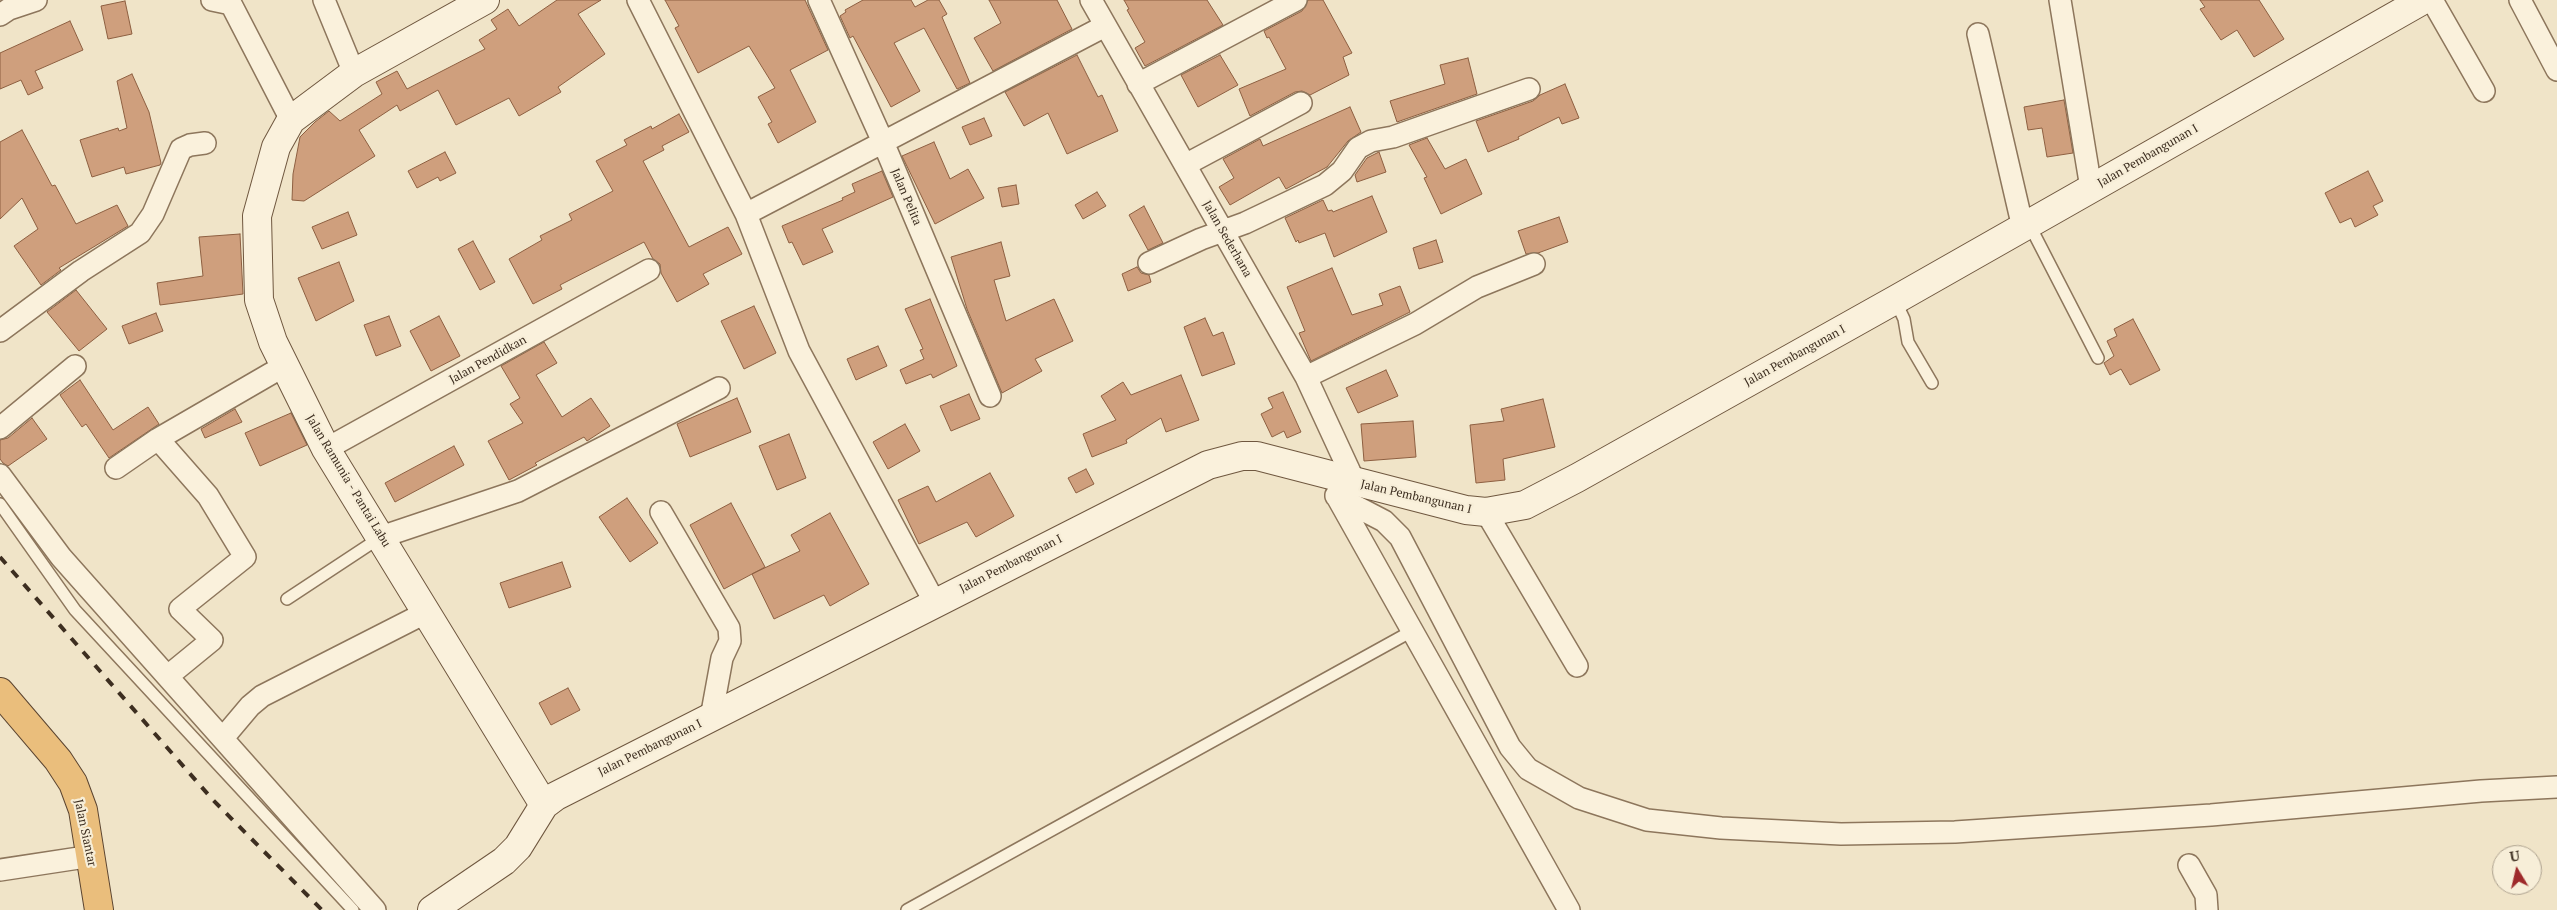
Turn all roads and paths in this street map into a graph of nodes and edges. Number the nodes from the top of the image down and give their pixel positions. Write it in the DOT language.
graph roads {
  1 [pos="36,0"];
  2 [pos="324,0"];
  3 [pos="485,0"];
  4 [pos="638,0"];
  5 [pos="819,0"];
  6 [pos="1091,0"];
  7 [pos="1296,0"];
  8 [pos="2060,0"];
  9 [pos="2423,0"];
  10 [pos="2432,0"];
  11 [pos="2520,0"];
  12 [pos="224,1"];
  13 [pos="6,8"];
  14 [pos="1105,26"];
  15 [pos="1978,34"];
  16 [pos="2557,70"];
  17 [pos="354,73"];
  18 [pos="1138,84"];
  19 [pos="1529,89"];
  20 [pos="2484,91"];
  21 [pos="1301,103"];
  22 [pos="291,120"];
  23 [pos="883,142"];
  24 [pos="205,143"];
  25 [pos="1185,166"];
  26 [pos="2091,188"];
  27 [pos="746,214"];
  28 [pos="2026,226"];
  29 [pos="1222,231"];
  30 [pos="1149,263"];
  31 [pos="1534,264"];
  32 [pos="649,270"];
  33 [pos="1895,300"];
  34 [pos="0,331"];
  35 [pos="2098,358"];
  36 [pos="75,366"];
  37 [pos="284,366"];
  38 [pos="1306,377"];
  39 [pos="1932,383"];
  40 [pos="719,388"];
  41 [pos="990,396"];
  42 [pos="0,428"];
  43 [pos="158,439"];
  44 [pos="326,449"];
  45 [pos="116,468"];
  46 [pos="0,475"];
  47 [pos="1338,484"];
  48 [pos="0,504"];
  49 [pos="662,512"];
  50 [pos="1486,512"];
  51 [pos="381,537"];
  52 [pos="287,599"];
  53 [pos="935,603"];
  54 [pos="427,612"];
  55 [pos="1412,631"];
  56 [pos="1578,666"];
  57 [pos="168,676"];
  58 [pos="0,692"];
  59 [pos="711,718"];
  60 [pos="223,738"];
  61 [pos="2557,787"];
  62 [pos="544,805"];
  63 [pos="288,825"];
  64 [pos="92,856"];
  65 [pos="2189,865"];
  66 [pos="0,870"];
  67 [pos="99,910"];
  68 [pos="353,910"];
  69 [pos="375,910"];
  70 [pos="432,910"];
  71 [pos="907,910"];
  72 [pos="1569,910"];
  73 [pos="2207,910"];
  1 -- 13 [label="street"];
  2 -- 17 [label="street"];
  3 -- 17 [label="main road, Jalan Ramunia - Pantai Labu"];
  4 -- 27 [label="street"];
  5 -- 23 [label="street, Jalan Pelita"];
  6 -- 14 [label="street, Jalan Sederhana"];
  7 -- 18 [label="street"];
  8 -- 26 [label="street"];
  9 -- 26 [label="main road, Jalan Pembangunan I"];
  10 -- 20 [label="street"];
  11 -- 16 [label="street"];
  12 -- 22 [label="street"];
  14 -- 18 [label="street, Jalan Sederhana"];
  14 -- 23 [label="street"];
  15 -- 28 [label="street"];
  17 -- 22 [label="main road, Jalan Ramunia - Pantai Labu"];
  18 -- 25 [label="street, Jalan Sederhana"];
  19 -- 29 [label="street"];
  21 -- 25 [label="street"];
  22 -- 37 [label="main road, Jalan Ramunia - Pantai Labu"];
  23 -- 27 [label="street"];
  23 -- 41 [label="street, Jalan Pelita"];
  24 -- 34 [label="street"];
  25 -- 29 [label="street, Jalan Sederhana"];
  26 -- 28 [label="main road, Jalan Pembangunan I"];
  27 -- 53 [label="street"];
  28 -- 33 [label="main road, Jalan Pembangunan I"];
  28 -- 35 [label="lane"];
  29 -- 30 [label="street"];
  29 -- 38 [label="street, Jalan Sederhana"];
  31 -- 38 [label="street"];
  32 -- 44 [label="street, Jalan Pendidkan"];
  33 -- 39 [label="lane"];
  33 -- 50 [label="main road, Jalan Pembangunan I"];
  36 -- 42 [label="street"];
  37 -- 43 [label="street"];
  37 -- 44 [label="main road, Jalan Ramunia - Pantai Labu"];
  38 -- 47 [label="street, Jalan Sederhana"];
  40 -- 51 [label="street"];
  43 -- 45 [label="street"];
  43 -- 57 [label="street"];
  44 -- 51 [label="main road, Jalan Ramunia - Pantai Labu"];
  46 -- 57 [label="street"];
  47 -- 50 [label="main road, Jalan Pembangunan I"];
  47 -- 53 [label="main road, Jalan Pembangunan I"];
  47 -- 55 [label="street, Jalan Sederhana"];
  47 -- 61 [label="street"];
  48 -- 63 [label="lane"];
  49 -- 59 [label="street"];
  50 -- 56 [label="street"];
  51 -- 52 [label="lane"];
  51 -- 54 [label="main road, Jalan Ramunia - Pantai Labu"];
  53 -- 59 [label="main road, Jalan Pembangunan I"];
  54 -- 60 [label="street"];
  54 -- 62 [label="main road, Jalan Ramunia - Pantai Labu"];
  55 -- 71 [label="lane"];
  55 -- 72 [label="street, Jalan Sederhana"];
  57 -- 60 [label="street"];
  58 -- 64 [label="highway, Jalan Siantar"];
  59 -- 62 [label="main road, Jalan Pembangunan I"];
  60 -- 63 [label="street"];
  62 -- 70 [label="main road"];
  63 -- 68 [label="lane"];
  63 -- 69 [label="street"];
  64 -- 66 [label="street"];
  64 -- 67 [label="highway, Jalan Siantar"];
  65 -- 73 [label="street"];
}
